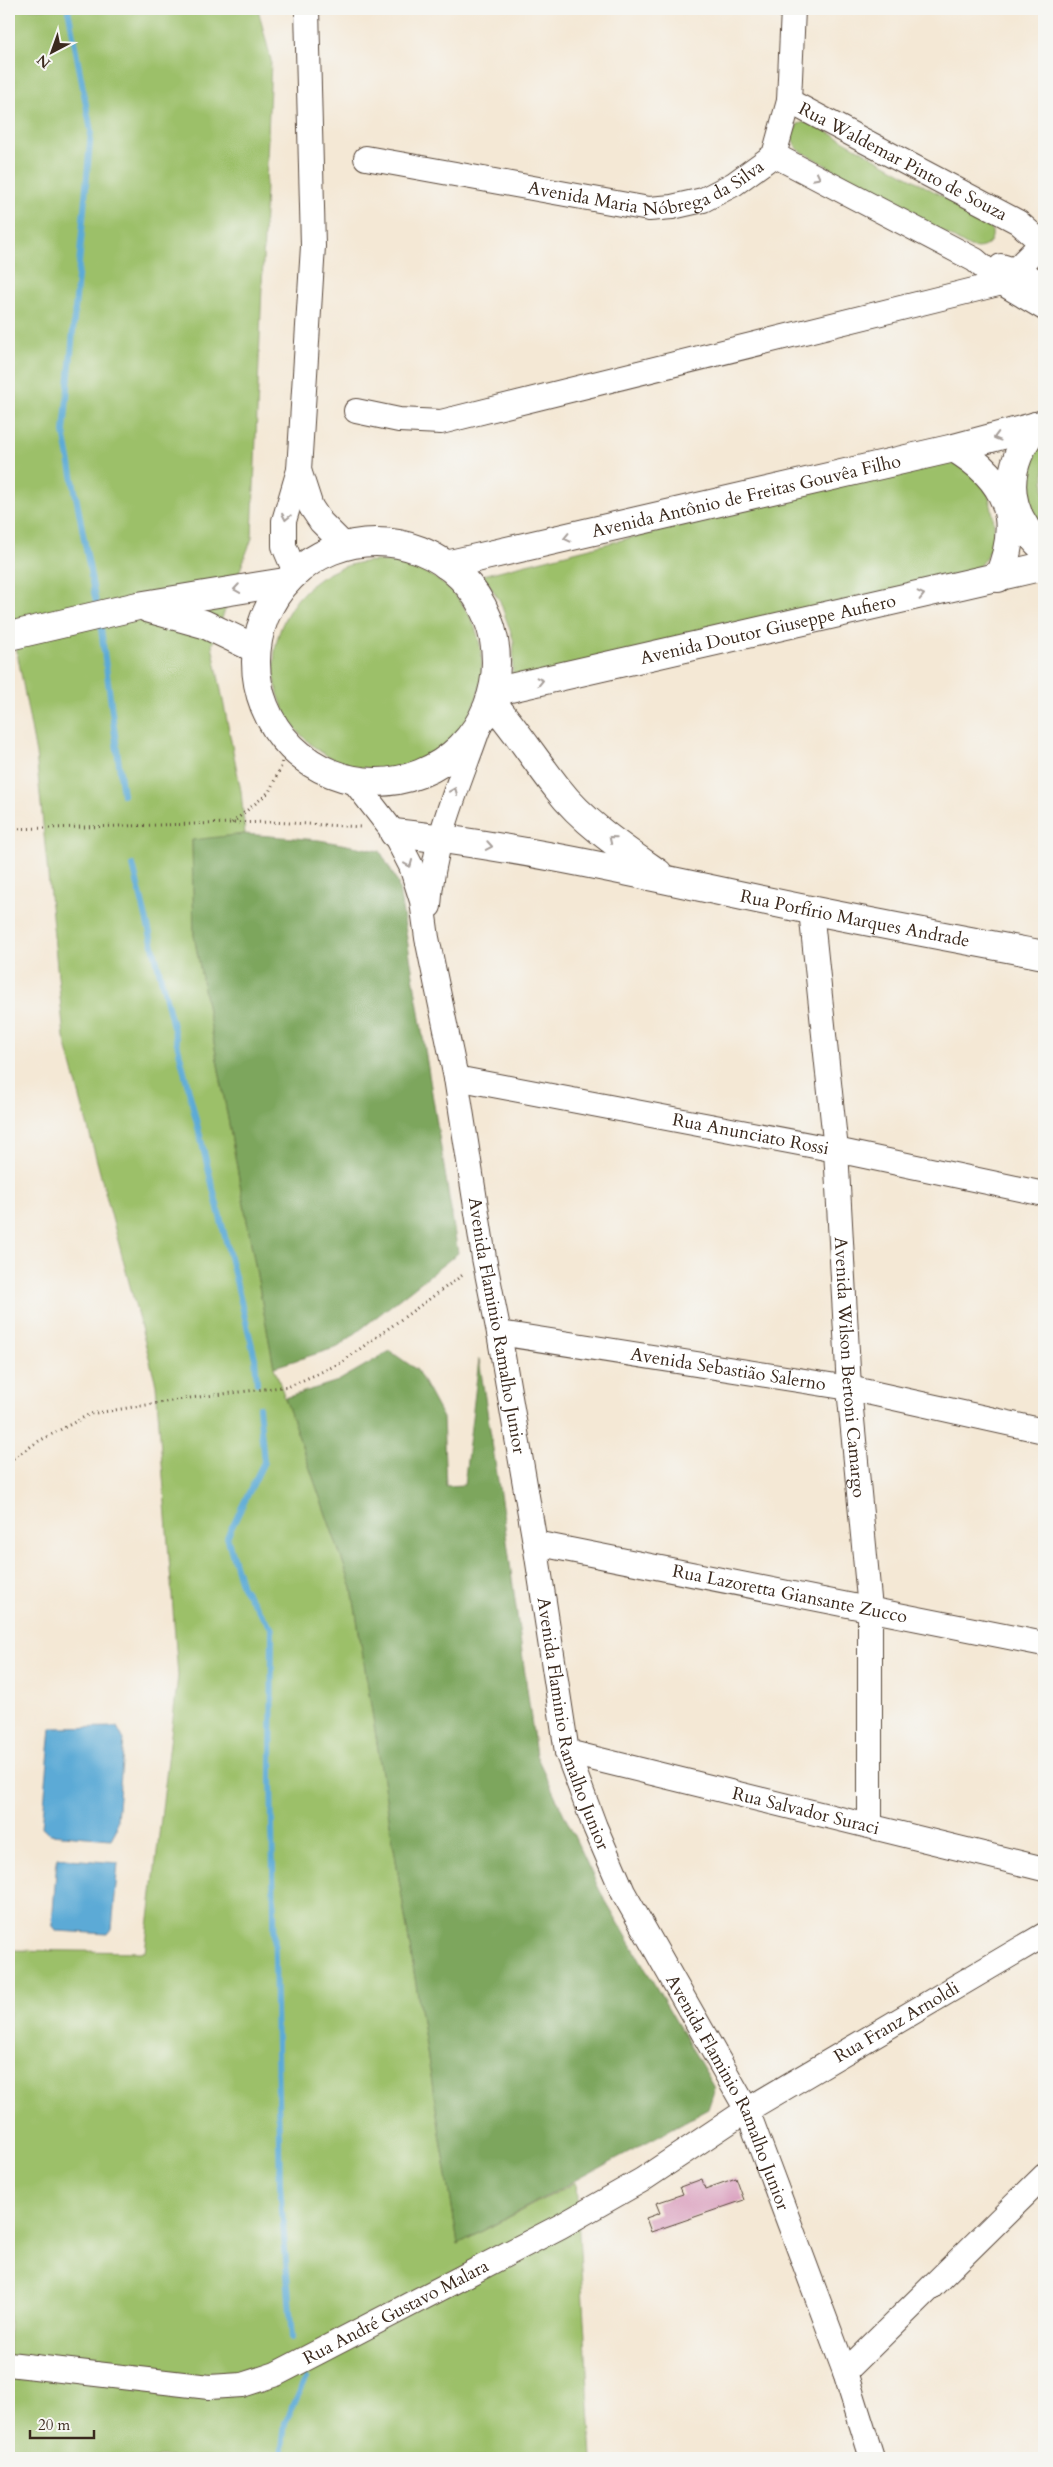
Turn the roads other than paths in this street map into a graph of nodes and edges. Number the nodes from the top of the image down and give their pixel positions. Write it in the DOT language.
graph roads {
  1 [pos="307,9"];
  2 [pos="793,9"];
  3 [pos="789,101"];
  4 [pos="774,155"];
  5 [pos="366,158"];
  6 [pos="1031,253"];
  7 [pos="1044,284"];
  8 [pos="1044,308"];
  9 [pos="356,411"];
  10 [pos="1040,425"];
  11 [pos="954,448"];
  12 [pos="299,470"];
  13 [pos="345,546"];
  14 [pos="1044,549"];
  15 [pos="446,565"];
  16 [pos="1044,566"];
  17 [pos="290,577"];
  18 [pos="998,578"];
  19 [pos="133,607"];
  20 [pos="9,636"];
  21 [pos="256,648"];
  22 [pos="488,704"];
  23 [pos="353,780"];
  24 [pos="394,833"];
  25 [pos="441,838"];
  26 [pos="666,878"];
  27 [pos="811,910"];
  28 [pos="427,938"];
  29 [pos="1044,955"];
  30 [pos="456,1078"];
  31 [pos="836,1150"];
  32 [pos="1044,1194"];
  33 [pos="499,1333"];
  34 [pos="849,1388"];
  35 [pos="1044,1431"];
  36 [pos="535,1543"];
  37 [pos="870,1609"];
  38 [pos="1044,1644"];
  39 [pos="567,1752"];
  40 [pos="870,1826"];
  41 [pos="1044,1869"];
  42 [pos="1044,1935"];
  43 [pos="747,2110"];
  44 [pos="1044,2176"];
  45 [pos="9,2364"];
  46 [pos="845,2372"];
  47 [pos="872,2458"];
  1 -- 12 [label="street"];
  2 -- 3 [label="street, Avenida Maria Nóbrega da Silva"];
  3 -- 4 [label="street, Avenida Maria Nóbrega da Silva"];
  3 -- 6 [label="street, Rua Waldemar Pinto de Souza"];
  4 -- 5 [label="street, Avenida Maria Nóbrega da Silva"];
  4 -- 6 [label="street, one-way"];
  6 -- 7 [label="street"];
  6 -- 8 [label="street"];
  6 -- 9 [label="street"];
  10 -- 11 [label="street, Avenida Antônio de Freitas Gouvêa Filho, one-way"];
  10 -- 14 [label="street"];
  11 -- 15 [label="street, Avenida Antônio de Freitas Gouvêa Filho, one-way"];
  11 -- 18 [label="street"];
  12 -- 13 [label="street"];
  12 -- 17 [label="street, one-way"];
  13 -- 15 [label="street"];
  13 -- 17 [label="street"];
  15 -- 22 [label="street"];
  16 -- 18 [label="street, Avenida Doutor Giuseppe Aufiero"];
  17 -- 19 [label="street, one-way"];
  17 -- 21 [label="street"];
  22 -- 18 [label="street, Avenida Doutor Giuseppe Aufiero, one-way"];
  19 -- 20 [label="street"];
  19 -- 21 [label="street"];
  21 -- 23 [label="street"];
  22 -- 23 [label="street"];
  25 -- 22 [label="street, Avenida Flaminio Ramalho Junior, one-way"];
  26 -- 22 [label="street, Rua Porfírio Marques Andrade, one-way"];
  23 -- 24 [label="street, Avenida Flaminio Ramalho Junior"];
  24 -- 25 [label="street, Rua Porfírio Marques Andrade"];
  24 -- 28 [label="street, Avenida Flaminio Ramalho Junior, one-way"];
  25 -- 26 [label="street, Rua Porfírio Marques Andrade, one-way"];
  25 -- 28 [label="street, Avenida Flaminio Ramalho Junior"];
  26 -- 27 [label="street, Rua Porfírio Marques Andrade"];
  27 -- 29 [label="street, Rua Porfírio Marques Andrade"];
  27 -- 31 [label="street, Avenida Wilson Bertoni Camargo"];
  28 -- 30 [label="street, Avenida Flaminio Ramalho Junior"];
  30 -- 31 [label="street, Rua Anunciato Rossi"];
  30 -- 33 [label="street, Avenida Flaminio Ramalho Junior"];
  31 -- 32 [label="street, Rua Anunciato Rossi"];
  31 -- 34 [label="street, Avenida Wilson Bertoni Camargo"];
  33 -- 34 [label="street, Avenida Sebastião Salerno"];
  33 -- 36 [label="street, Avenida Flaminio Ramalho Junior"];
  34 -- 35 [label="street, Avenida Sebastião Salerno"];
  34 -- 37 [label="street, Avenida Wilson Bertoni Camargo"];
  36 -- 37 [label="street, Rua Lazoretta Giansante Zucco"];
  36 -- 39 [label="street, Avenida Flaminio Ramalho Junior"];
  37 -- 38 [label="street, Rua Lazoretta Giansante Zucco"];
  37 -- 40 [label="street, Avenida Wilson Bertoni Camargo"];
  39 -- 40 [label="street, Rua Salvador Suraci"];
  39 -- 43 [label="street, Avenida Flaminio Ramalho Junior"];
  40 -- 41 [label="street, Rua Salvador Suraci"];
  42 -- 43 [label="street, Rua Franz Arnoldi"];
  43 -- 45 [label="street, Rua André Gustavo Malara"];
  43 -- 46 [label="street, Avenida Flaminio Ramalho Junior"];
  44 -- 46 [label="street"];
  46 -- 47 [label="street, Avenida Flaminio Ramalho Junior"];
}
